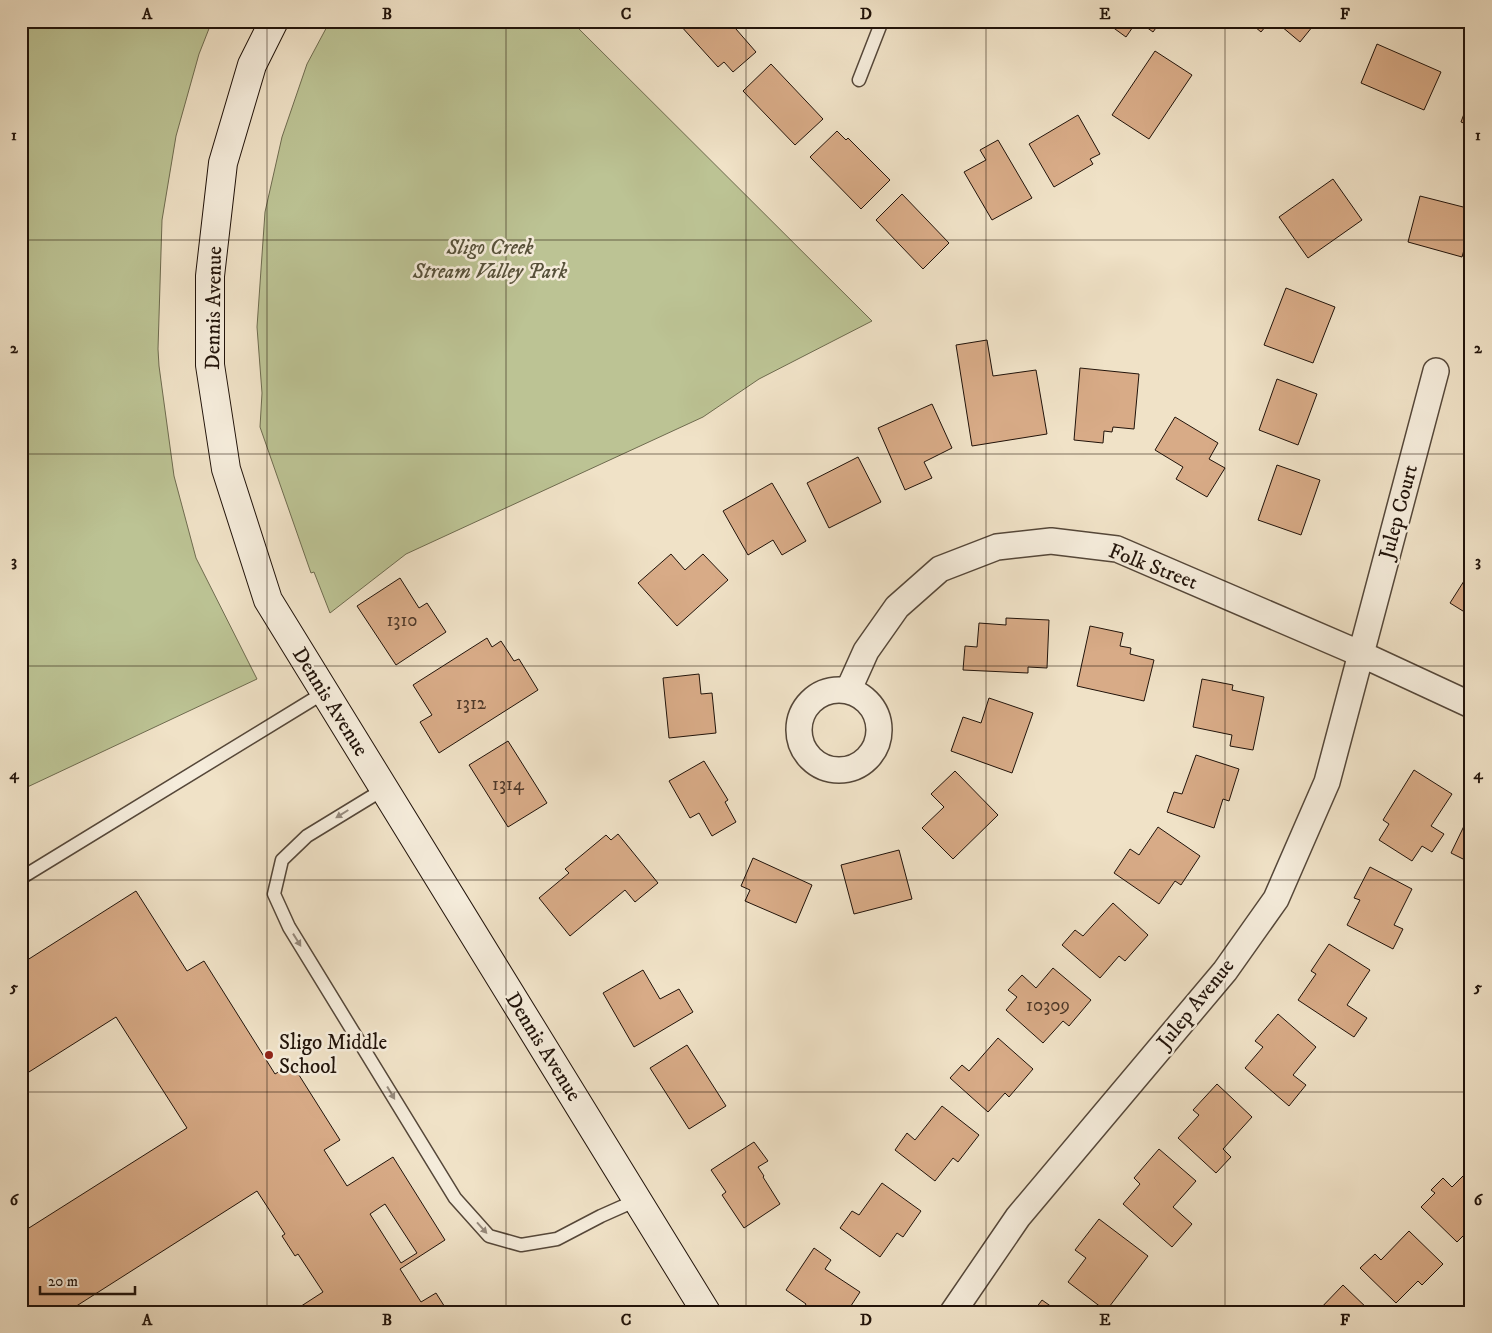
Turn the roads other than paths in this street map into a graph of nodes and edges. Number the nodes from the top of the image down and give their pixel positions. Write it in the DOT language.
graph roads {
  1 [pos="274,21"];
  2 [pos="882,21"];
  3 [pos="858,80"];
  4 [pos="1436,371"];
  5 [pos="1361,654"];
  6 [pos="848,691"];
  7 [pos="324,692"];
  8 [pos="1471,705"];
  9 [pos="384,789"];
  10 [pos="21,878"];
  11 [pos="637,1200"];
  12 [pos="706,1312"];
  13 [pos="953,1312"];
  1 -- 7 [label="street, Dennis Avenue"];
  2 -- 3 [label="lane"];
  4 -- 5 [label="street, Julep Court"];
  5 -- 6 [label="street, Folk Street"];
  5 -- 8 [label="street, Folk Street"];
  5 -- 13 [label="street, Julep Avenue"];
  7 -- 9 [label="street, Dennis Avenue"];
  7 -- 10 [label="lane"];
  9 -- 11 [label="street, Dennis Avenue"];
  9 -- 11 [label="lane, one-way"];
  11 -- 12 [label="street, Dennis Avenue"];
}
